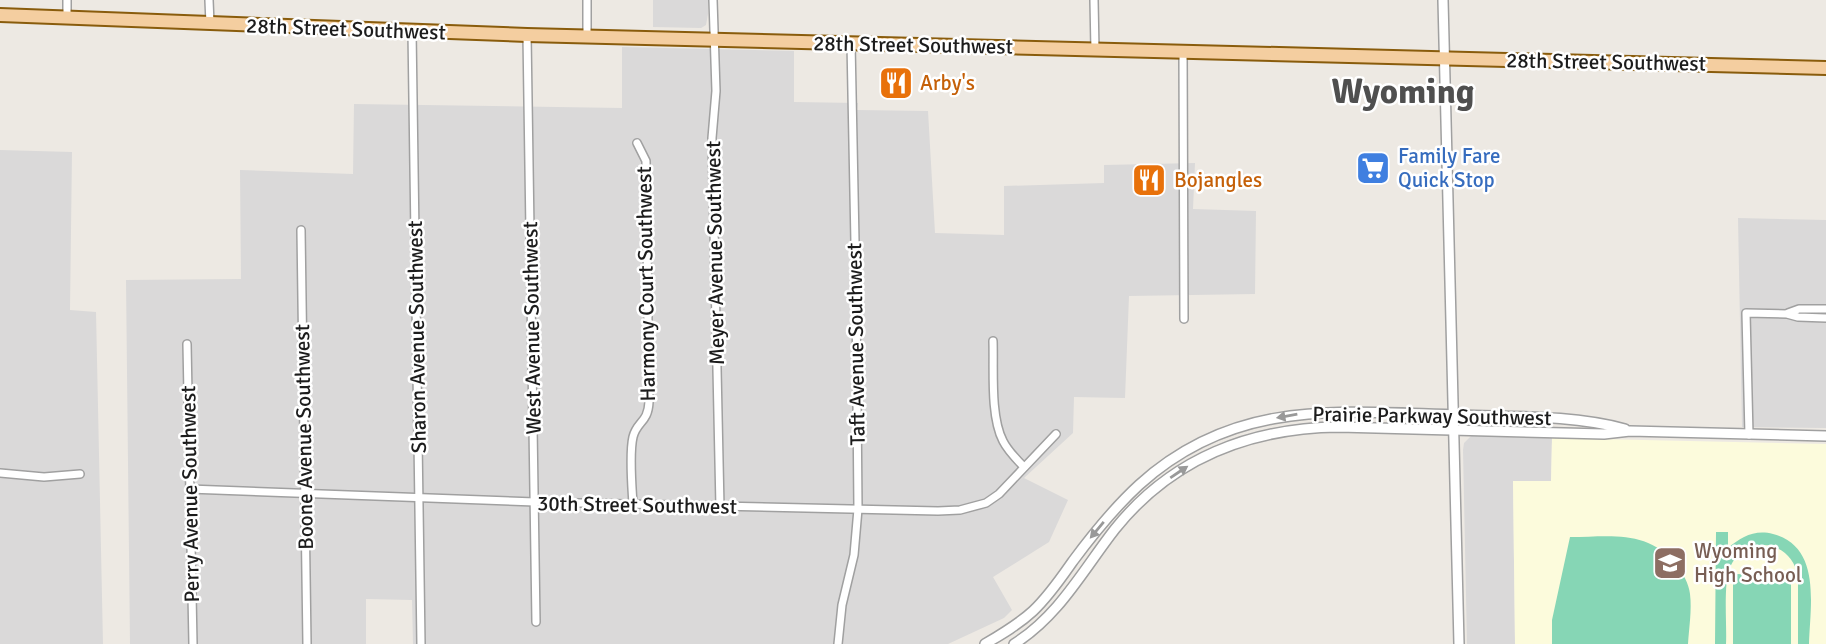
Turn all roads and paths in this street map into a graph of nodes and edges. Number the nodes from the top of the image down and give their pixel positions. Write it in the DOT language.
graph roads {
  1 [pos="67,0"];
  2 [pos="209,0"];
  3 [pos="587,0"];
  4 [pos="713,0"];
  5 [pos="1094,0"];
  6 [pos="1443,0"];
  7 [pos="0,15"];
  8 [pos="67,18"];
  9 [pos="209,24"];
  10 [pos="412,31"];
  11 [pos="527,35"];
  12 [pos="587,36"];
  13 [pos="714,40"];
  14 [pos="851,43"];
  15 [pos="1095,50"];
  16 [pos="1183,51"];
  17 [pos="1445,58"];
  18 [pos="1826,68"];
  19 [pos="638,143"];
  20 [pos="301,230"];
  21 [pos="1826,310"];
  22 [pos="1787,314"];
  23 [pos="1826,317"];
  24 [pos="1184,319"];
  25 [pos="993,341"];
  26 [pos="187,344"];
  27 [pos="1453,415"];
  28 [pos="1453,430"];
  29 [pos="1630,430"];
  30 [pos="1056,434"];
  31 [pos="1749,435"];
  32 [pos="1826,436"];
  33 [pos="1024,467"];
  34 [pos="0,473"];
  35 [pos="80,474"];
  36 [pos="189,489"];
  37 [pos="305,493"];
  38 [pos="419,497"];
  39 [pos="535,502"];
  40 [pos="633,505"];
  41 [pos="720,506"];
  42 [pos="858,509"];
  43 [pos="536,622"];
  44 [pos="997,641"];
  45 [pos="193,644"];
  46 [pos="307,644"];
  47 [pos="421,644"];
  48 [pos="838,644"];
  49 [pos="985,644"];
  50 [pos="1014,644"];
  51 [pos="1458,644"];
  1 -- 8 [label="street"];
  2 -- 9 [label="street"];
  3 -- 12 [label="street"];
  4 -- 13 [label="street, Meyer Avenue Southwest"];
  5 -- 15 [label="street"];
  6 -- 17 [label="street"];
  7 -- 8 [label="main road, 28th Street Southwest"];
  8 -- 9 [label="main road, 28th Street Southwest"];
  9 -- 10 [label="main road, 28th Street Southwest"];
  10 -- 11 [label="main road, 28th Street Southwest"];
  10 -- 38 [label="street, Sharon Avenue Southwest"];
  11 -- 12 [label="main road, 28th Street Southwest"];
  11 -- 39 [label="street, West Avenue Southwest"];
  12 -- 13 [label="main road, 28th Street Southwest"];
  13 -- 14 [label="main road, 28th Street Southwest"];
  13 -- 41 [label="street, Meyer Avenue Southwest"];
  14 -- 15 [label="main road, 28th Street Southwest"];
  14 -- 42 [label="street, Taft Avenue Southwest"];
  15 -- 16 [label="main road, 28th Street Southwest"];
  16 -- 17 [label="main road, 28th Street Southwest"];
  16 -- 24 [label="street"];
  17 -- 18 [label="main road, 28th Street Southwest"];
  17 -- 27 [label="street"];
  19 -- 40 [label="street, Harmony Court Southwest"];
  20 -- 37 [label="street, Boone Avenue Southwest"];
  21 -- 22 [label="street"];
  22 -- 23 [label="street"];
  22 -- 31 [label="street"];
  25 -- 33 [label="street"];
  26 -- 36 [label="street, Perry Avenue Southwest"];
  27 -- 28 [label="street"];
  27 -- 29 [label="street, Prairie Parkway Southwest"];
  27 -- 44 [label="street, Prairie Parkway Southwest, one-way"];
  28 -- 29 [label="street, Prairie Parkway Southwest"];
  50 -- 28 [label="street, Prairie Parkway Southwest, one-way"];
  28 -- 51 [label="street"];
  29 -- 31 [label="street, Prairie Parkway Southwest"];
  30 -- 33 [label="street, 30th Street Southwest"];
  31 -- 32 [label="street, Prairie Parkway Southwest"];
  33 -- 42 [label="street, 30th Street Southwest"];
  34 -- 35 [label="street"];
  36 -- 37 [label="street, 30th Street Southwest"];
  36 -- 45 [label="street, Perry Avenue Southwest"];
  37 -- 38 [label="street, 30th Street Southwest"];
  37 -- 46 [label="street, Boone Avenue Southwest"];
  38 -- 39 [label="street, 30th Street Southwest"];
  38 -- 47 [label="street, Sharon Avenue Southwest"];
  39 -- 40 [label="street, 30th Street Southwest"];
  39 -- 43 [label="street, West Avenue Southwest"];
  40 -- 41 [label="street, 30th Street Southwest"];
  41 -- 42 [label="street, 30th Street Southwest"];
  42 -- 48 [label="street, Taft Avenue Southwest"];
  44 -- 49 [label="street, Prairie Parkway Southwest"];
}
